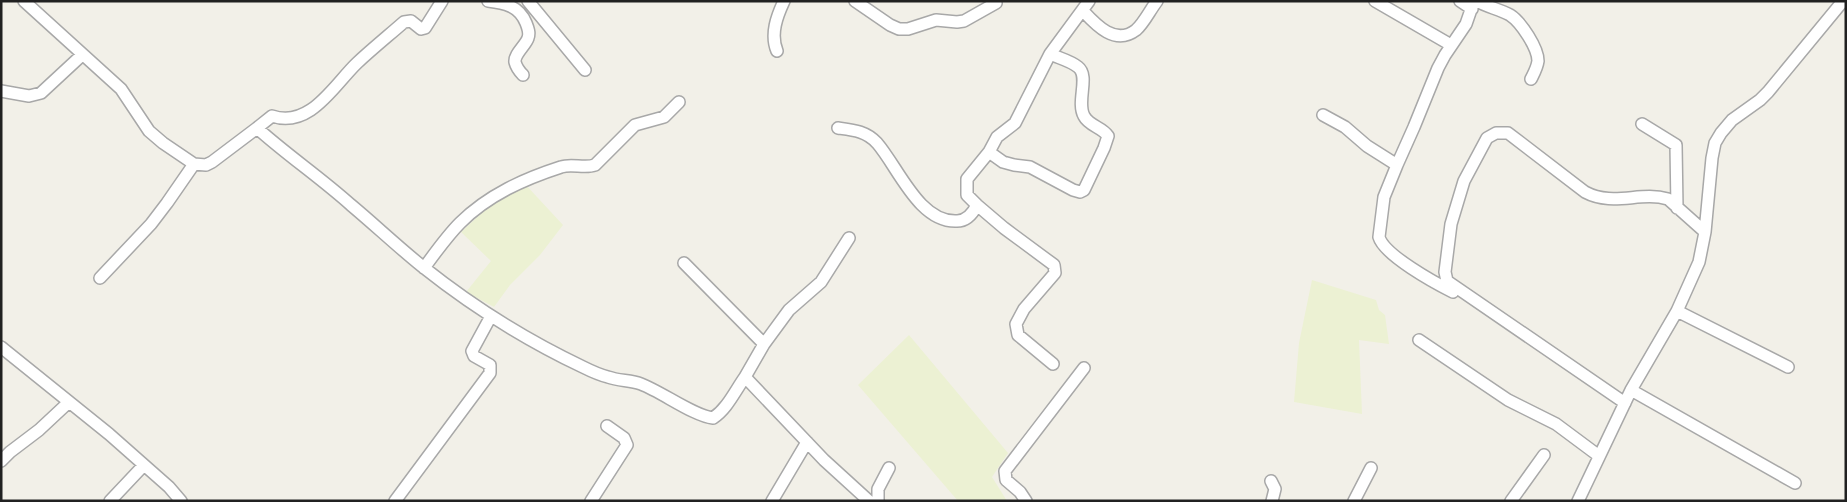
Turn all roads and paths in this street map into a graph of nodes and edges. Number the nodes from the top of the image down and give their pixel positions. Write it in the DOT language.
graph roads {
  1 [pos="24,1"];
  2 [pos="442,1"];
  3 [pos="488,1"];
  4 [pos="528,1"];
  5 [pos="784,1"];
  6 [pos="855,1"];
  7 [pos="1157,1"];
  8 [pos="1375,1"];
  9 [pos="1460,1"];
  10 [pos="1843,1"];
  11 [pos="996,3"];
  12 [pos="1474,4"];
  13 [pos="1086,6"];
  14 [pos="1451,45"];
  15 [pos="777,51"];
  16 [pos="1050,54"];
  17 [pos="82,55"];
  18 [pos="585,70"];
  19 [pos="523,75"];
  20 [pos="1531,80"];
  21 [pos="1,90"];
  22 [pos="680,102"];
  23 [pos="1323,115"];
  24 [pos="1642,124"];
  25 [pos="256,128"];
  26 [pos="838,128"];
  27 [pos="989,152"];
  28 [pos="194,164"];
  29 [pos="1397,165"];
  30 [pos="977,205"];
  31 [pos="1677,208"];
  32 [pos="1705,232"];
  33 [pos="849,238"];
  34 [pos="684,262"];
  35 [pos="424,268"];
  36 [pos="100,278"];
  37 [pos="1492,310"];
  38 [pos="1677,311"];
  39 [pos="491,316"];
  40 [pos="1419,340"];
  41 [pos="764,344"];
  42 [pos="1,348"];
  43 [pos="1053,364"];
  44 [pos="1788,367"];
  45 [pos="1084,368"];
  46 [pos="745,377"];
  47 [pos="1630,390"];
  48 [pos="69,402"];
  49 [pos="1624,404"];
  50 [pos="608,426"];
  51 [pos="807,442"];
  52 [pos="1544,455"];
  53 [pos="1599,456"];
  54 [pos="1,461"];
  55 [pos="144,465"];
  56 [pos="889,468"];
  57 [pos="1371,468"];
  58 [pos="1271,481"];
  59 [pos="1795,482"];
  60 [pos="110,501"];
  61 [pos="181,501"];
  62 [pos="395,501"];
  63 [pos="590,501"];
  64 [pos="772,501"];
  65 [pos="869,501"];
  66 [pos="878,501"];
  67 [pos="1026,501"];
  68 [pos="1272,501"];
  69 [pos="1354,501"];
  70 [pos="1511,501"];
  71 [pos="1578,501"];
  1 -- 17 [label="street"];
  2 -- 25 [label="street"];
  3 -- 19 [label="street"];
  4 -- 18 [label="street"];
  5 -- 15 [label="street"];
  6 -- 11 [label="street"];
  7 -- 13 [label="street"];
  8 -- 14 [label="street"];
  9 -- 12 [label="street"];
  10 -- 32 [label="street"];
  12 -- 14 [label="street"];
  12 -- 20 [label="street"];
  13 -- 16 [label="street"];
  14 -- 29 [label="street"];
  16 -- 27 [label="street"];
  16 -- 27 [label="street"];
  17 -- 21 [label="street"];
  17 -- 28 [label="street"];
  22 -- 35 [label="street"];
  23 -- 29 [label="street"];
  24 -- 31 [label="street"];
  25 -- 28 [label="street"];
  25 -- 35 [label="street"];
  26 -- 30 [label="street"];
  27 -- 30 [label="street"];
  28 -- 36 [label="street"];
  29 -- 37 [label="street"];
  30 -- 43 [label="street"];
  31 -- 32 [label="street"];
  31 -- 37 [label="street"];
  32 -- 38 [label="street"];
  33 -- 41 [label="street"];
  34 -- 41 [label="street"];
  35 -- 39 [label="street"];
  37 -- 49 [label="street"];
  38 -- 44 [label="street"];
  38 -- 47 [label="street"];
  39 -- 46 [label="street"];
  39 -- 62 [label="street"];
  40 -- 53 [label="street"];
  41 -- 46 [label="street"];
  42 -- 48 [label="street"];
  45 -- 67 [label="street"];
  46 -- 51 [label="street"];
  47 -- 49 [label="street"];
  47 -- 59 [label="street"];
  48 -- 54 [label="street"];
  48 -- 55 [label="street"];
  49 -- 53 [label="street"];
  50 -- 63 [label="street"];
  51 -- 64 [label="street"];
  51 -- 65 [label="street"];
  52 -- 70 [label="street"];
  53 -- 71 [label="street"];
  55 -- 60 [label="street"];
  55 -- 61 [label="street"];
  56 -- 66 [label="street"];
  57 -- 69 [label="street"];
  58 -- 68 [label="street"];
}
